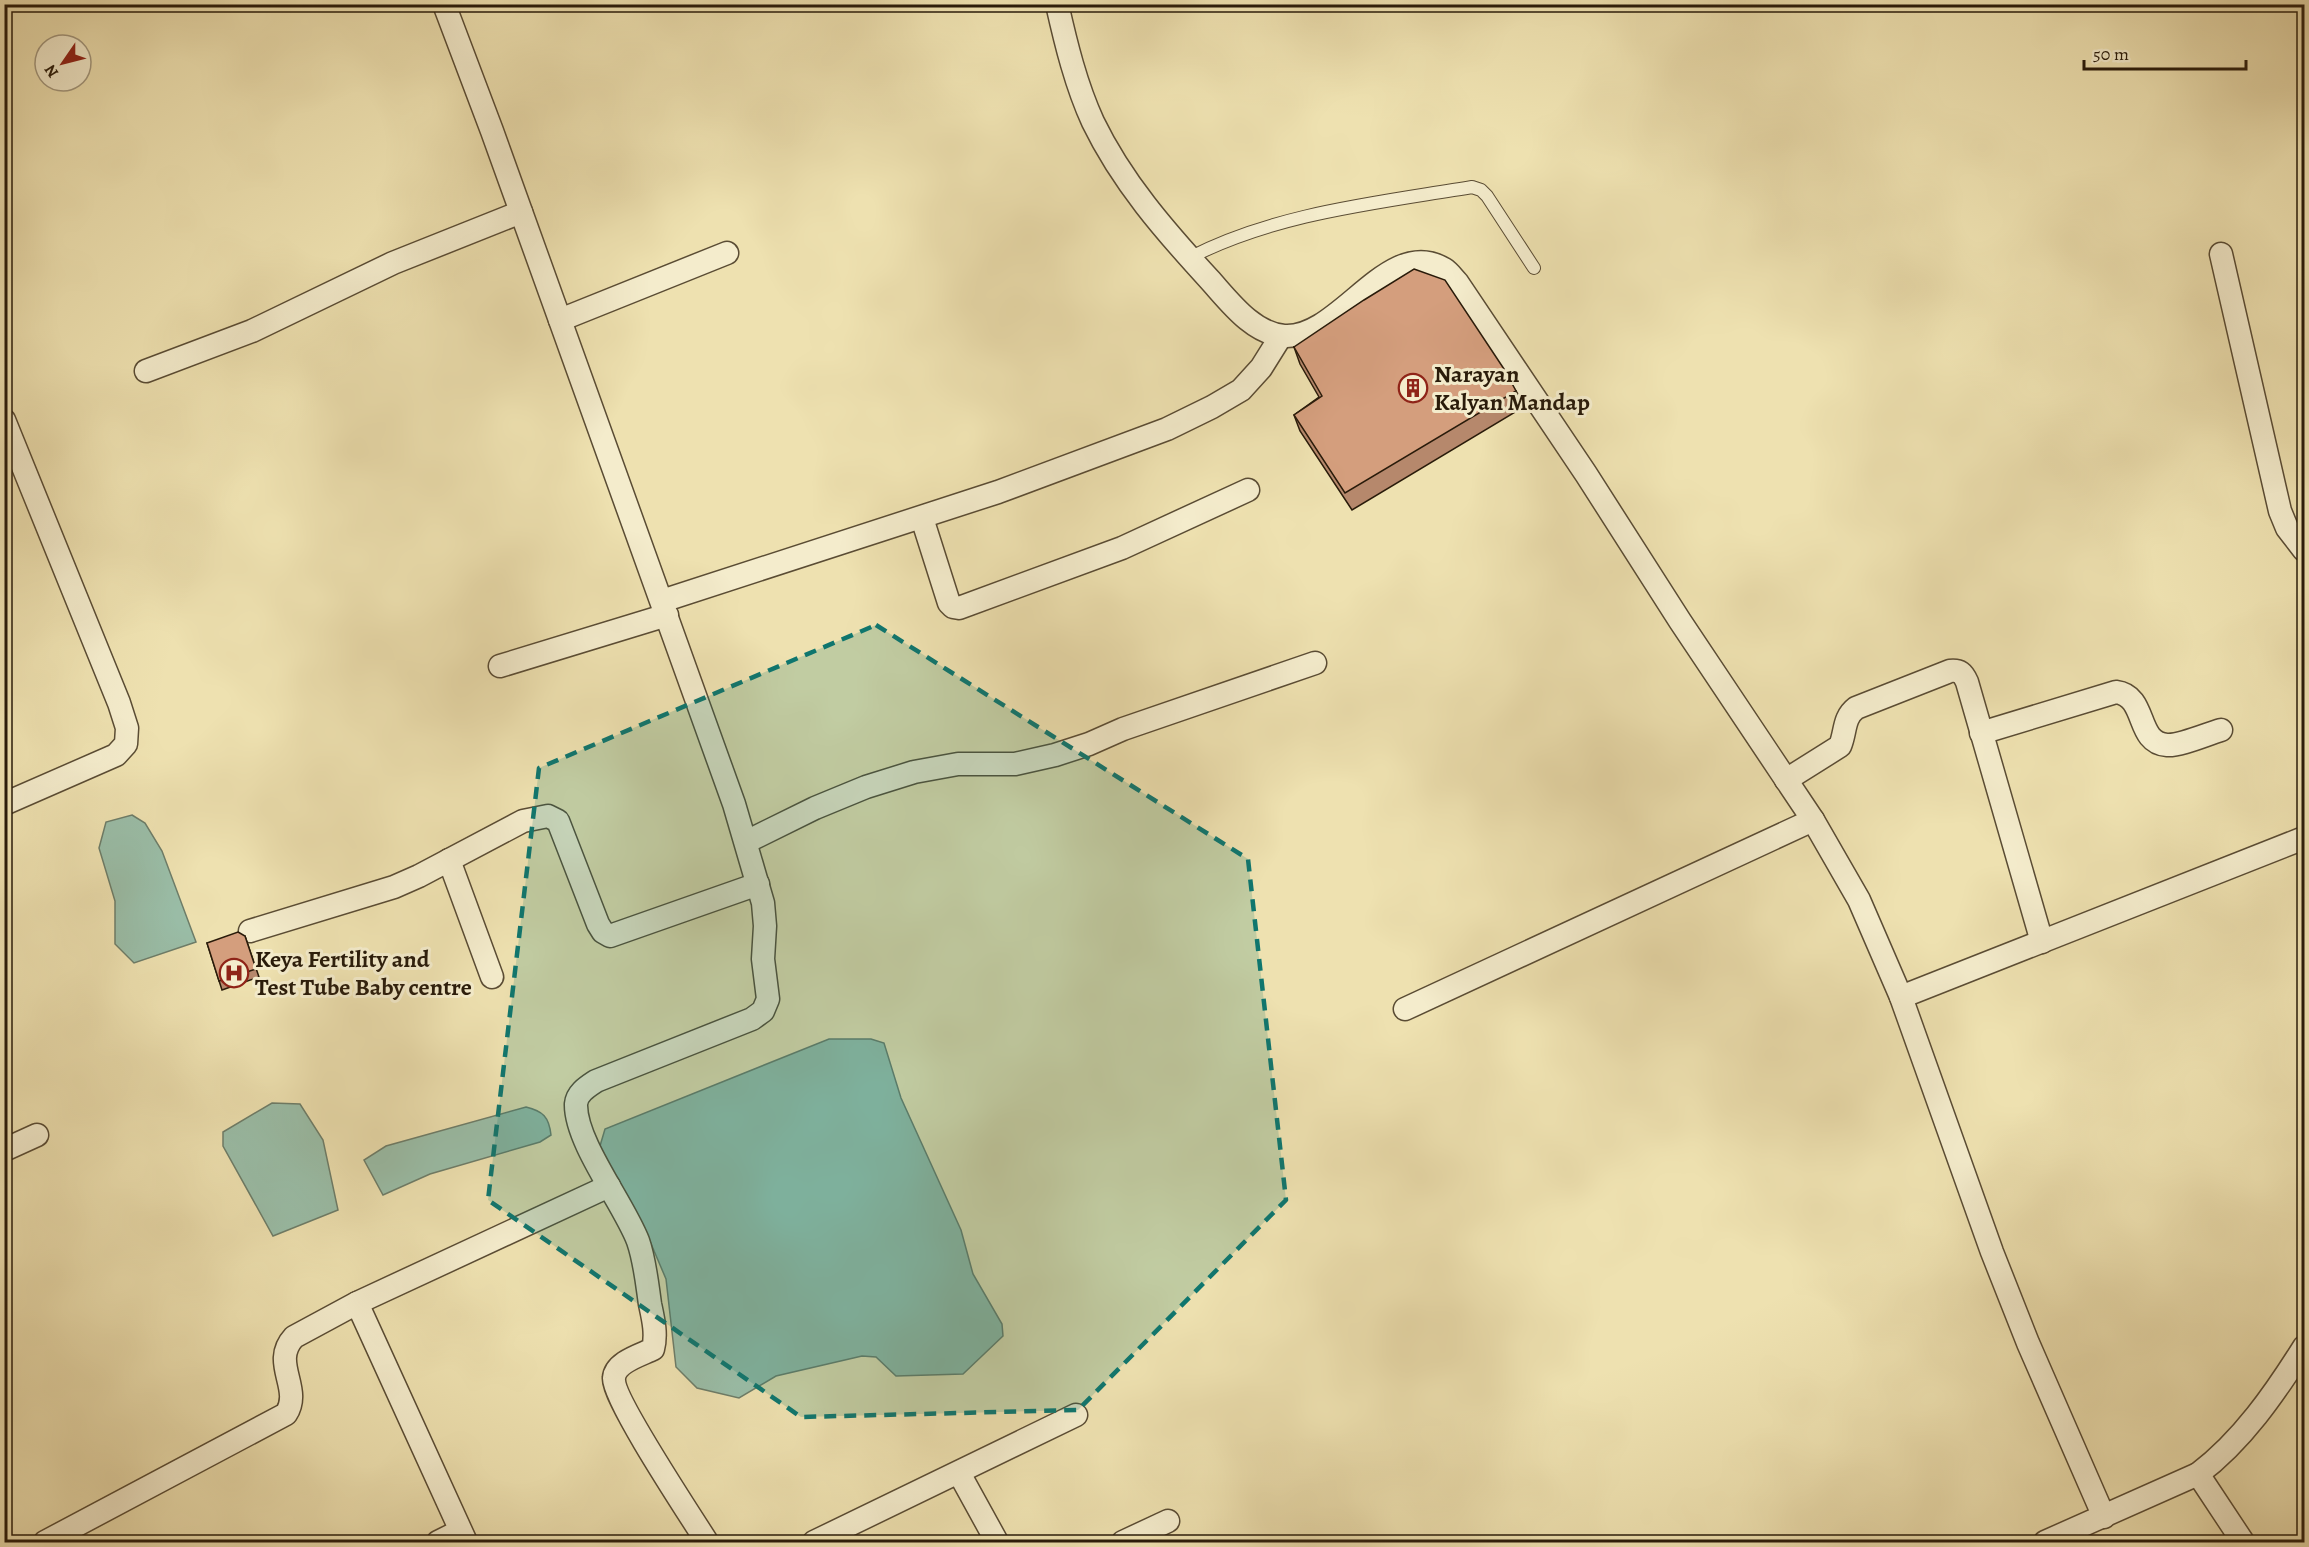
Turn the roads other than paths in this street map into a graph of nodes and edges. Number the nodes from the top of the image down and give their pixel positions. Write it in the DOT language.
graph roads {
  1 [pos="444,4"];
  2 [pos="1057,4"];
  3 [pos="521,212"];
  4 [pos="727,253"];
  5 [pos="2221,254"];
  6 [pos="1189,258"];
  7 [pos="1534,268"];
  8 [pos="560,320"];
  9 [pos="1281,336"];
  10 [pos="146,371"];
  11 [pos="4,420"];
  12 [pos="1248,490"];
  13 [pos="922,518"];
  14 [pos="2304,550"];
  15 [pos="665,608"];
  16 [pos="1315,663"];
  17 [pos="500,666"];
  18 [pos="2221,730"];
  19 [pos="1981,733"];
  20 [pos="1786,780"];
  21 [pos="4,804"];
  22 [pos="1813,820"];
  23 [pos="2304,838"];
  24 [pos="746,842"];
  25 [pos="449,860"];
  26 [pos="758,884"];
  27 [pos="250,931"];
  28 [pos="2042,942"];
  29 [pos="492,977"];
  30 [pos="1901,997"];
  31 [pos="1405,1009"];
  32 [pos="37,1135"];
  33 [pos="4,1150"];
  34 [pos="609,1186"];
  35 [pos="357,1303"];
  36 [pos="2304,1347"];
  37 [pos="1076,1415"];
  38 [pos="959,1473"];
  39 [pos="2198,1474"];
  40 [pos="2104,1517"];
  41 [pos="1168,1521"];
  42 [pos="463,1537"];
  43 [pos="990,1540"];
  44 [pos="45,1542"];
  45 [pos="438,1542"];
  46 [pos="707,1542"];
  47 [pos="814,1542"];
  48 [pos="1123,1542"];
  49 [pos="2045,1542"];
  50 [pos="2243,1542"];
  1 -- 3 [label="street"];
  2 -- 6 [label="street"];
  3 -- 8 [label="street"];
  3 -- 10 [label="street"];
  4 -- 8 [label="street"];
  5 -- 14 [label="street"];
  6 -- 7 [label="lane"];
  6 -- 9 [label="street"];
  8 -- 15 [label="street"];
  9 -- 13 [label="street"];
  9 -- 20 [label="street"];
  11 -- 21 [label="street"];
  12 -- 13 [label="street"];
  13 -- 15 [label="street"];
  15 -- 17 [label="street"];
  15 -- 24 [label="street"];
  16 -- 24 [label="street"];
  18 -- 19 [label="street"];
  19 -- 20 [label="street"];
  19 -- 28 [label="street"];
  20 -- 22 [label="street"];
  22 -- 30 [label="street"];
  22 -- 31 [label="street"];
  23 -- 28 [label="street"];
  24 -- 26 [label="street"];
  25 -- 26 [label="street"];
  25 -- 27 [label="street"];
  25 -- 29 [label="street"];
  26 -- 34 [label="street"];
  28 -- 30 [label="street"];
  30 -- 40 [label="street"];
  32 -- 33 [label="street"];
  34 -- 35 [label="street"];
  34 -- 46 [label="street"];
  35 -- 42 [label="street"];
  35 -- 44 [label="street"];
  36 -- 39 [label="street"];
  37 -- 38 [label="street"];
  38 -- 43 [label="street"];
  38 -- 47 [label="street"];
  39 -- 40 [label="street"];
  39 -- 50 [label="street"];
  40 -- 49 [label="street"];
  41 -- 48 [label="street"];
  42 -- 45 [label="street"];
}
